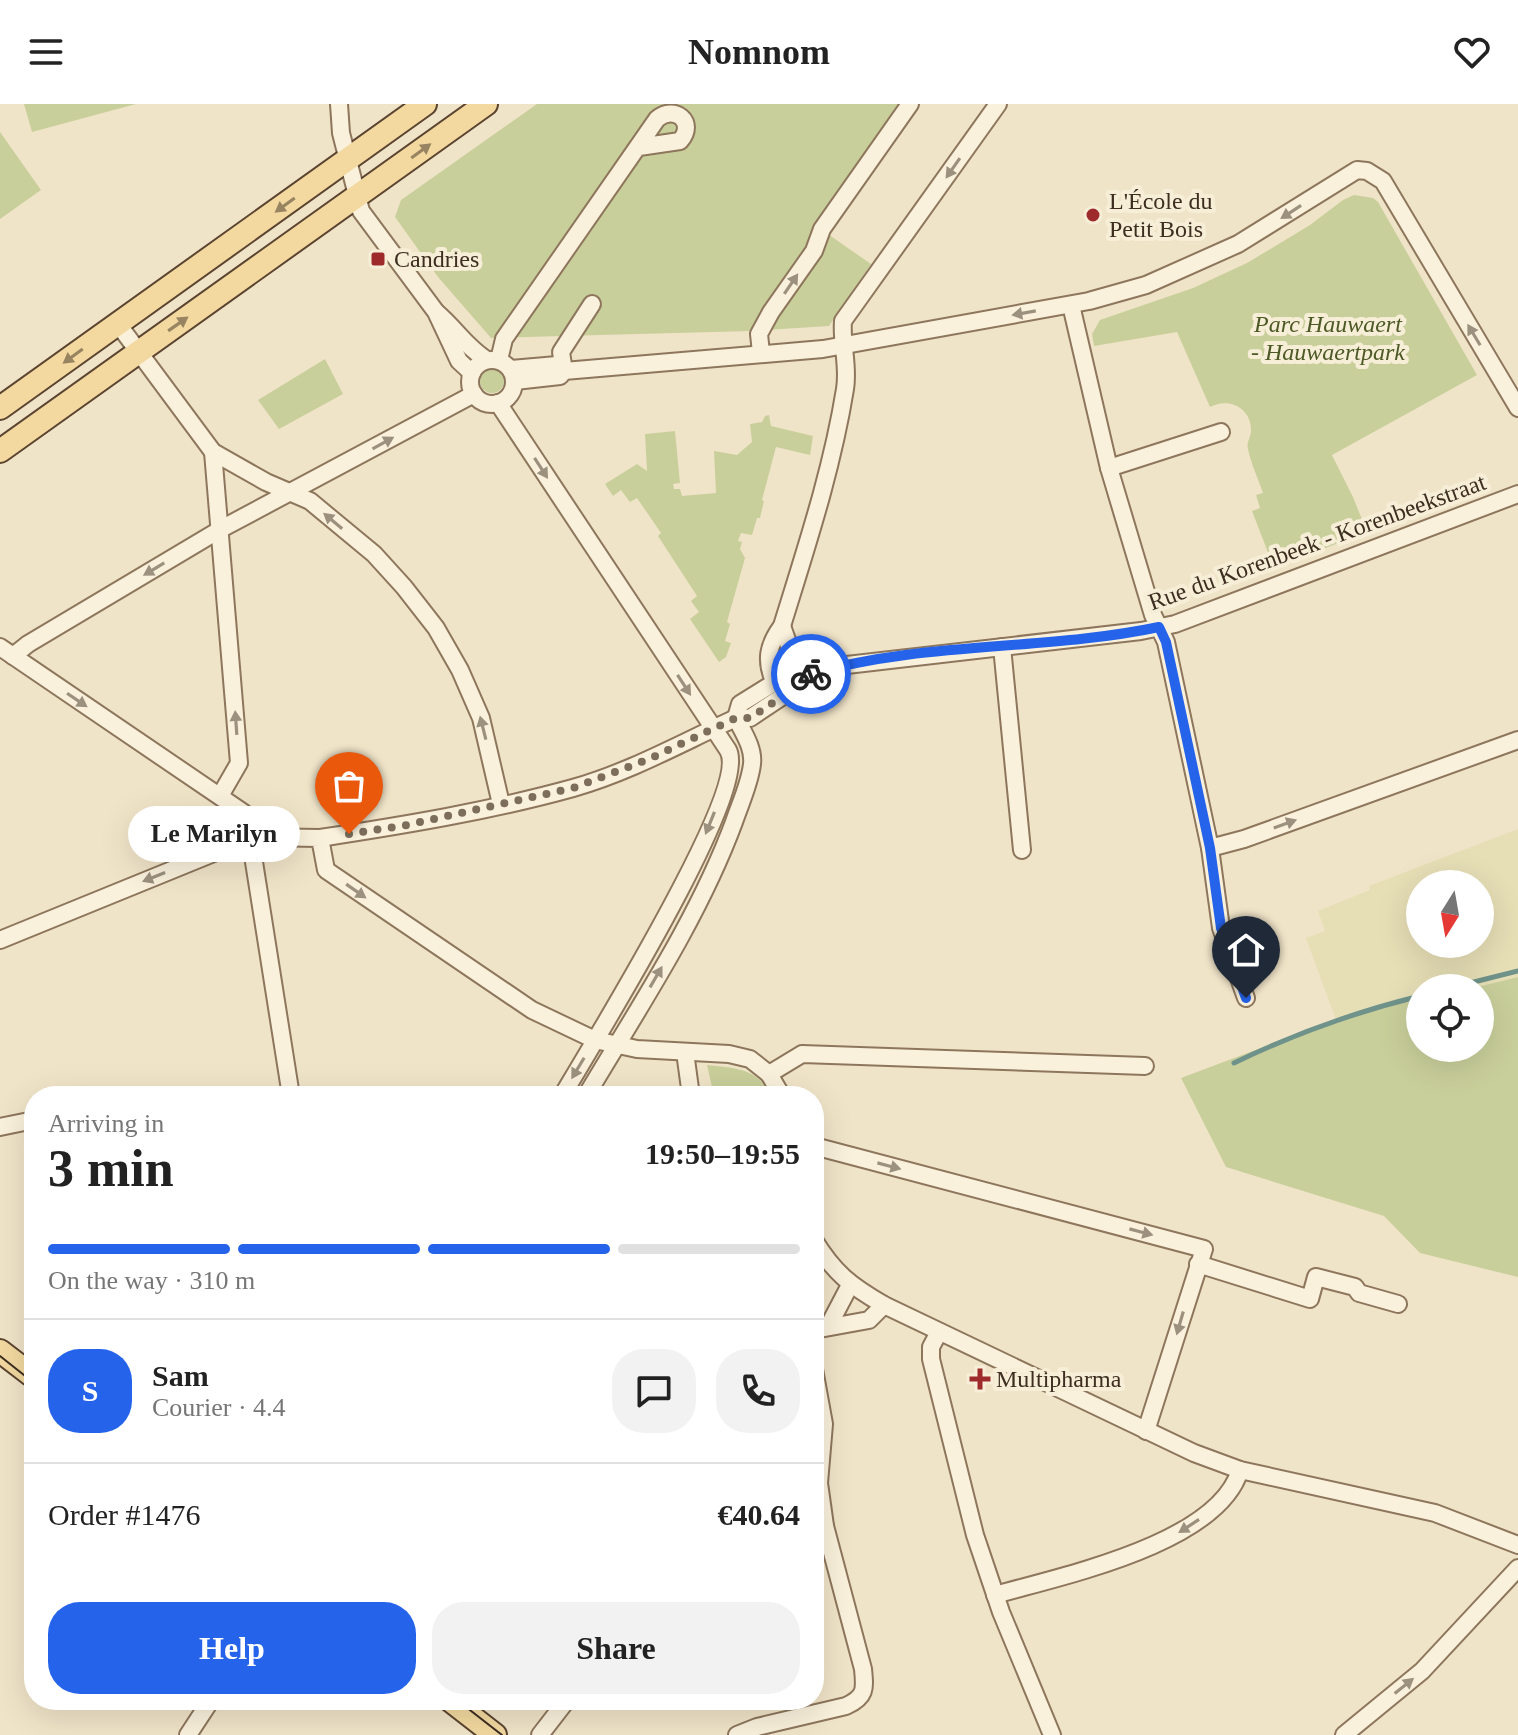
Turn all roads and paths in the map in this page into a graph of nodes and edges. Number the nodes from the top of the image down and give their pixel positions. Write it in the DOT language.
graph roads {
  1 [pos="339,104"];
  2 [pos="425,104"];
  3 [pos="486,104"];
  4 [pos="910,104"];
  5 [pos="998,104"];
  6 [pos="639,147"];
  7 [pos="348,158"];
  8 [pos="357,196"];
  9 [pos="592,304"];
  10 [pos="1071,305"];
  11 [pos="436,312"];
  12 [pos="118,324"];
  13 [pos="844,345"];
  14 [pos="138,352"];
  15 [pos="761,353"];
  16 [pos="503,367"];
  17 [pos="564,371"];
  18 [pos="472,373"];
  19 [pos="474,394"];
  20 [pos="498,403"];
  21 [pos="0,408"];
  22 [pos="1518,408"];
  23 [pos="1221,432"];
  24 [pos="0,451"];
  25 [pos="213,452"];
  26 [pos="1109,468"];
  27 [pos="289,491"];
  28 [pos="1518,494"];
  29 [pos="221,529"];
  30 [pos="782,626"];
  31 [pos="1159,627"];
  32 [pos="1002,647"];
  33 [pos="6,652"];
  34 [pos="774,681"];
  35 [pos="796,683"];
  36 [pos="736,718"];
  37 [pos="713,729"];
  38 [pos="1518,740"];
  39 [pos="220,796"];
  40 [pos="501,804"];
  41 [pos="253,837"];
  42 [pos="320,838"];
  43 [pos="1210,848"];
  44 [pos="1022,850"];
  45 [pos="0,940"];
  46 [pos="1246,998"];
  47 [pos="595,1040"];
  48 [pos="617,1045"];
  49 [pos="685,1052"];
  50 [pos="1145,1066"];
  51 [pos="769,1074"];
  52 [pos="289,1086"];
  53 [pos="568,1086"];
  54 [pos="592,1086"];
  55 [pos="690,1086"];
  56 [pos="776,1086"];
  57 [pos="24,1122"];
  58 [pos="0,1127"];
  59 [pos="824,1149"];
  60 [pos="824,1255"];
  61 [pos="1201,1256"];
  62 [pos="850,1285"];
  63 [pos="1398,1304"];
  64 [pos="884,1305"];
  65 [pos="824,1324"];
  66 [pos="824,1328"];
  67 [pos="939,1332"];
  68 [pos="0,1351"];
  69 [pos="24,1369"];
  70 [pos="1146,1431"];
  71 [pos="1240,1470"];
  72 [pos="824,1540"];
  73 [pos="1518,1545"];
  74 [pos="1518,1568"];
  75 [pos="995,1595"];
  76 [pos="204,1710"];
  77 [pos="463,1710"];
  78 [pos="559,1710"];
  79 [pos="188,1735"];
  80 [pos="495,1735"];
  81 [pos="540,1735"];
  82 [pos="737,1735"];
  83 [pos="1052,1735"];
  84 [pos="1344,1735"];
  1 -- 7 [label="street"];
  2 -- 7 [label="main road"];
  8 -- 3 [label="main road, one-way"];
  15 -- 4 [label="street, one-way"];
  5 -- 13 [label="street, one-way"];
  6 -- 16 [label="street"];
  7 -- 8 [label="street"];
  7 -- 12 [label="main road, one-way"];
  8 -- 11 [label="street"];
  14 -- 8 [label="main road, one-way"];
  9 -- 17 [label="street"];
  10 -- 13 [label="street, one-way"];
  22 -- 10 [label="street, one-way"];
  10 -- 26 [label="street"];
  11 -- 16 [label="street"];
  11 -- 18 [label="street"];
  12 -- 14 [label="street"];
  12 -- 21 [label="main road, one-way"];
  13 -- 15 [label="street"];
  13 -- 30 [label="street"];
  14 -- 24 [label="main road"];
  14 -- 25 [label="street"];
  15 -- 17 [label="street"];
  16 -- 17 [label="street"];
  16 -- 18 [label="street"];
  16 -- 20 [label="street"];
  18 -- 19 [label="street"];
  19 -- 20 [label="street"];
  27 -- 19 [label="street, one-way"];
  20 -- 37 [label="street, one-way"];
  23 -- 26 [label="street"];
  25 -- 27 [label="street"];
  25 -- 29 [label="street"];
  26 -- 31 [label="street"];
  27 -- 29 [label="street"];
  40 -- 27 [label="street, one-way"];
  28 -- 31 [label="street, Rue du Korenbeek - Korenbeekstraat"];
  29 -- 33 [label="street, one-way"];
  39 -- 29 [label="street, one-way"];
  30 -- 34 [label="street"];
  30 -- 35 [label="street"];
  31 -- 32 [label="street, Rue du Korenbeek - Korenbeekstraat"];
  31 -- 43 [label="street"];
  32 -- 35 [label="street, Rue du Korenbeek - Korenbeekstraat"];
  32 -- 44 [label="street"];
  33 -- 39 [label="street, one-way"];
  34 -- 35 [label="street"];
  34 -- 36 [label="street, Rue du Korenbeek - Korenbeekstraat"];
  35 -- 36 [label="street, Rue du Korenbeek - Korenbeekstraat"];
  36 -- 37 [label="street, Rue du Korenbeek - Korenbeekstraat"];
  48 -- 36 [label="street, one-way"];
  37 -- 40 [label="street, Rue du Korenbeek - Korenbeekstraat"];
  37 -- 47 [label="street, one-way"];
  43 -- 38 [label="street, one-way"];
  39 -- 41 [label="street"];
  40 -- 42 [label="street, Rue du Korenbeek - Korenbeekstraat"];
  41 -- 42 [label="street, Rue du Korenbeek - Korenbeekstraat"];
  41 -- 45 [label="street, one-way"];
  41 -- 52 [label="street"];
  42 -- 47 [label="street, one-way"];
  43 -- 46 [label="street"];
  47 -- 48 [label="street"];
  47 -- 53 [label="street, one-way"];
  48 -- 49 [label="street"];
  48 -- 54 [label="street"];
  49 -- 51 [label="street"];
  49 -- 55 [label="street"];
  50 -- 51 [label="street"];
  51 -- 56 [label="street"];
  57 -- 58 [label="street"];
  59 -- 61 [label="street, one-way"];
  60 -- 62 [label="street"];
  61 -- 63 [label="street"];
  61 -- 70 [label="street, one-way"];
  62 -- 64 [label="street"];
  62 -- 65 [label="street"];
  64 -- 66 [label="street"];
  64 -- 67 [label="street"];
  67 -- 70 [label="street"];
  67 -- 75 [label="street"];
  68 -- 69 [label="main road"];
  70 -- 71 [label="street"];
  71 -- 73 [label="street"];
  71 -- 75 [label="street, one-way"];
  72 -- 82 [label="street"];
  84 -- 74 [label="street, one-way"];
  75 -- 83 [label="street"];
  76 -- 79 [label="street"];
  77 -- 80 [label="main road"];
  78 -- 81 [label="street"];
}
